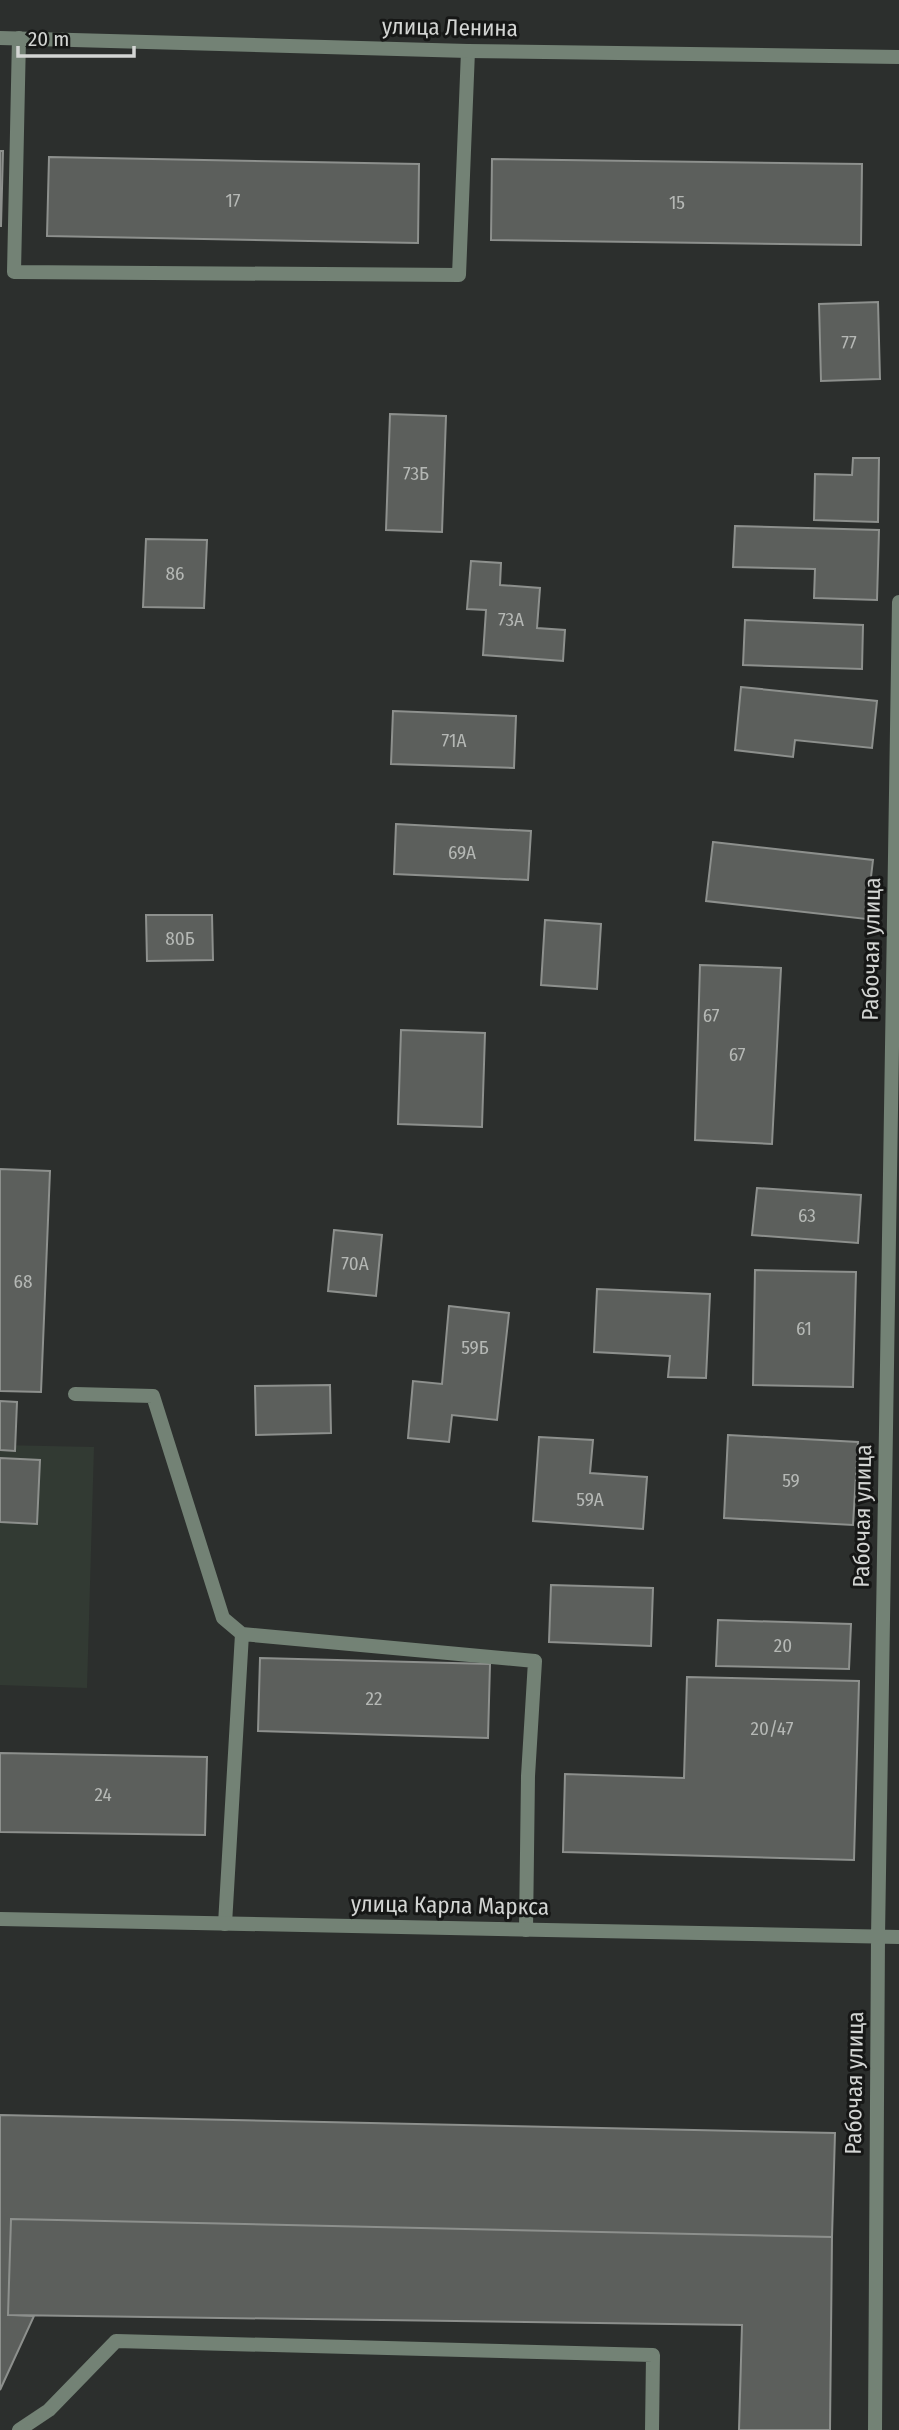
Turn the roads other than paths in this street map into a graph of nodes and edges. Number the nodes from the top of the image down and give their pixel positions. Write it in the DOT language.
graph roads {
  1 [pos="0,38"];
  2 [pos="19,38"];
  3 [pos="468,51"];
  4 [pos="899,57"];
  5 [pos="899,602"];
  6 [pos="75,1394"];
  7 [pos="242,1634"];
  8 [pos="0,1919"];
  9 [pos="225,1924"];
  10 [pos="526,1930"];
  11 [pos="878,1937"];
  12 [pos="899,1937"];
  13 [pos="19,2430"];
  14 [pos="652,2430"];
  15 [pos="875,2430"];
  1 -- 2 [label="street, улица Ленина"];
  2 -- 3 [label="street, улица Ленина"];
  2 -- 3 [label="street"];
  3 -- 4 [label="street, улица Ленина"];
  5 -- 11 [label="street, Рабочая улица"];
  6 -- 7 [label="street"];
  7 -- 9 [label="street"];
  7 -- 10 [label="street"];
  8 -- 9 [label="street, улица Карла Маркса"];
  9 -- 10 [label="street, улица Карла Маркса"];
  10 -- 11 [label="street, улица Карла Маркса"];
  11 -- 12 [label="street, улица Карла Маркса"];
  11 -- 15 [label="street, Рабочая улица"];
  13 -- 14 [label="street"];
}
